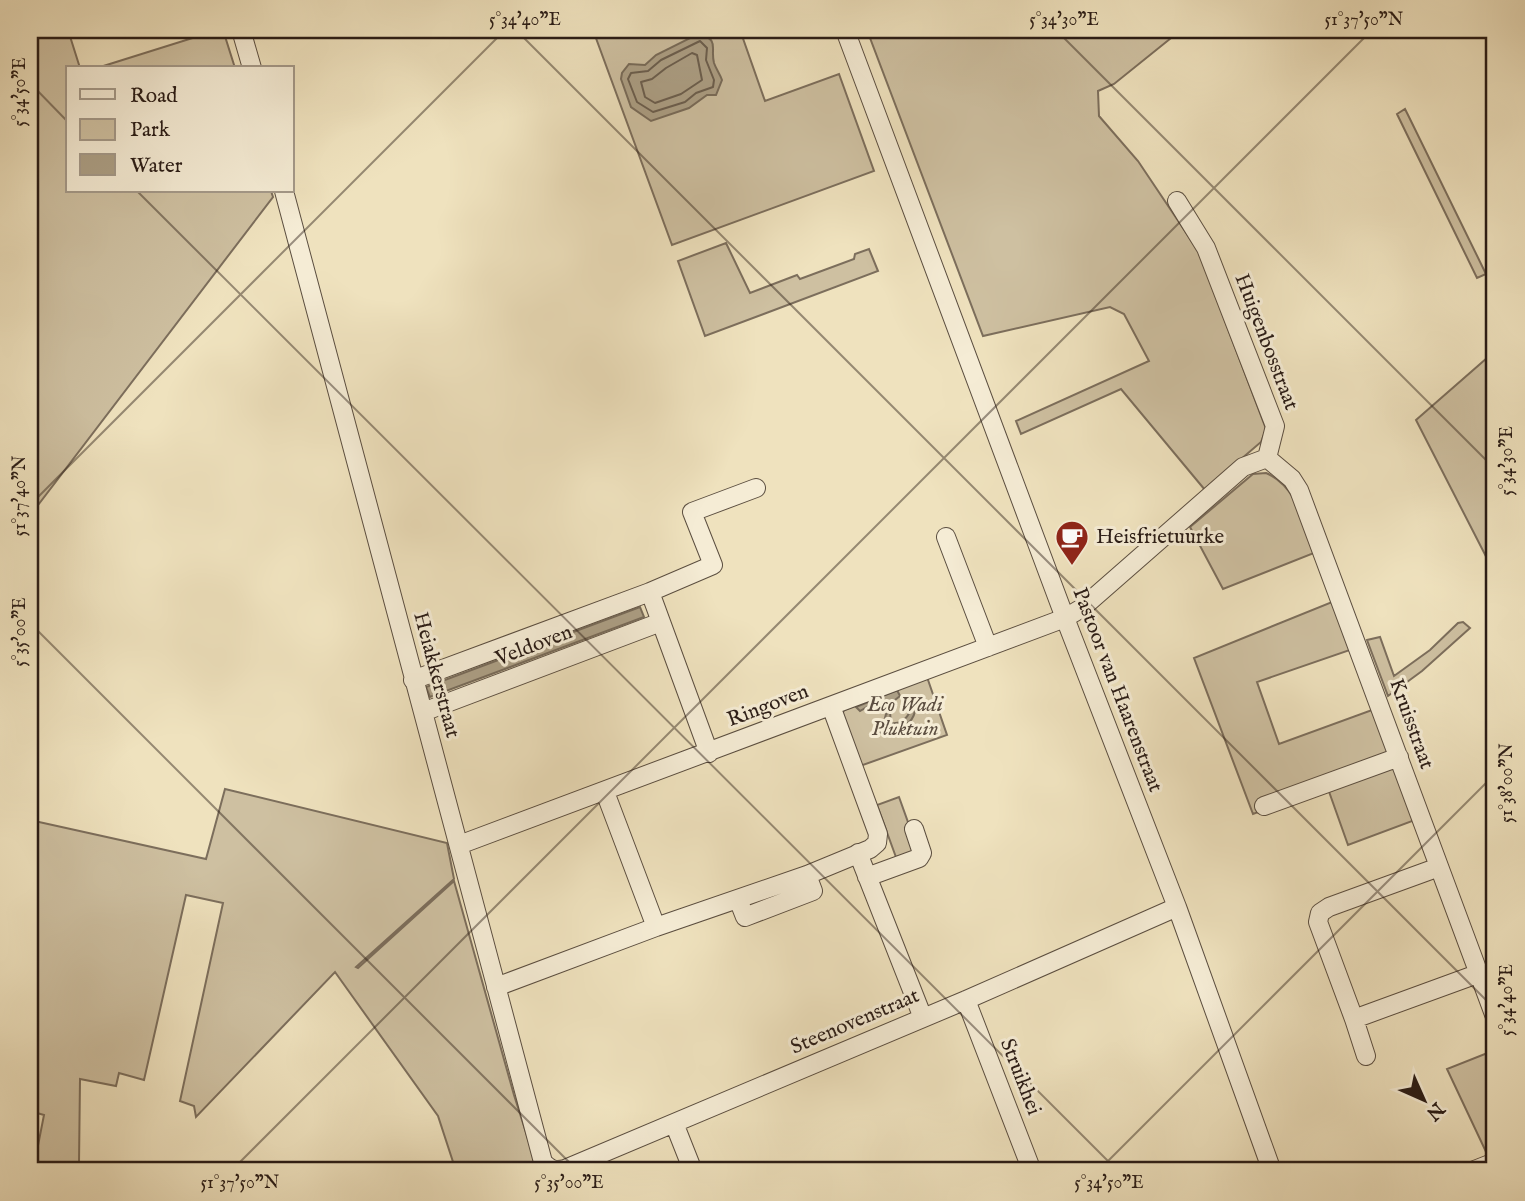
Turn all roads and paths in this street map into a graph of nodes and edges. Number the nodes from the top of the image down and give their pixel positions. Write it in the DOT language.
graph roads {
  1 [pos="241,30"];
  2 [pos="845,30"];
  3 [pos="250,66"];
  4 [pos="284,192"];
  5 [pos="1177,201"];
  6 [pos="1268,458"];
  7 [pos="756,488"];
  8 [pos="946,537"];
  9 [pos="650,592"];
  10 [pos="1065,618"];
  11 [pos="661,622"];
  12 [pos="988,647"];
  13 [pos="413,680"];
  14 [pos="831,706"];
  15 [pos="423,712"];
  16 [pos="709,753"];
  17 [pos="1399,757"];
  18 [pos="605,792"];
  19 [pos="1264,806"];
  20 [pos="914,829"];
  21 [pos="459,845"];
  22 [pos="858,853"];
  23 [pos="1439,867"];
  24 [pos="867,877"];
  25 [pos="1177,907"];
  26 [pos="656,927"];
  27 [pos="1480,973"];
  28 [pos="496,987"];
  29 [pos="966,1000"];
  30 [pos="1495,1017"];
  31 [pos="923,1018"];
  32 [pos="1354,1019"];
  33 [pos="1366,1056"];
  34 [pos="674,1123"];
  35 [pos="1495,1162"];
  36 [pos="549,1168"];
  37 [pos="693,1171"];
  38 [pos="1032,1171"];
  39 [pos="1272,1171"];
  40 [pos="1472,1171"];
  1 -- 3 [label="street"];
  2 -- 10 [label="street, Pastoor van Haarenstraat"];
  4 -- 13 [label="street, Heiakkerstraat"];
  5 -- 6 [label="street, Huigenbosstraat"];
  6 -- 10 [label="street"];
  6 -- 17 [label="street, Kruisstraat"];
  7 -- 9 [label="street, Veldoven"];
  8 -- 12 [label="street"];
  9 -- 11 [label="street"];
  9 -- 13 [label="street, Veldoven"];
  10 -- 12 [label="street"];
  10 -- 25 [label="street, Pastoor van Haarenstraat"];
  11 -- 15 [label="street, Veldoven"];
  11 -- 16 [label="street"];
  12 -- 14 [label="street"];
  13 -- 15 [label="street, Heiakkerstraat"];
  14 -- 16 [label="street, Ringoven"];
  14 -- 22 [label="street, Ringoven"];
  15 -- 21 [label="street, Heiakkerstraat"];
  16 -- 18 [label="street, Ringoven"];
  17 -- 19 [label="street"];
  17 -- 23 [label="street, Kruisstraat"];
  18 -- 21 [label="street, Ringoven"];
  18 -- 26 [label="street"];
  20 -- 24 [label="street"];
  21 -- 28 [label="street, Heiakkerstraat"];
  22 -- 24 [label="street"];
  22 -- 26 [label="street, Ringoven"];
  23 -- 27 [label="street, Kruisstraat"];
  23 -- 32 [label="street"];
  24 -- 31 [label="street"];
  25 -- 29 [label="street, Steenovenstraat"];
  25 -- 39 [label="street, Pastoor van Haarenstraat"];
  26 -- 28 [label="street, Ringoven"];
  27 -- 30 [label="street, Kruisstraat"];
  27 -- 32 [label="street"];
  28 -- 36 [label="street, Heiakkerstraat"];
  29 -- 31 [label="street, Steenovenstraat"];
  29 -- 38 [label="street, Struikhei"];
  31 -- 34 [label="street, Steenovenstraat"];
  32 -- 33 [label="street"];
  34 -- 36 [label="street, Steenovenstraat"];
  34 -- 37 [label="street"];
  35 -- 40 [label="street"];
}
